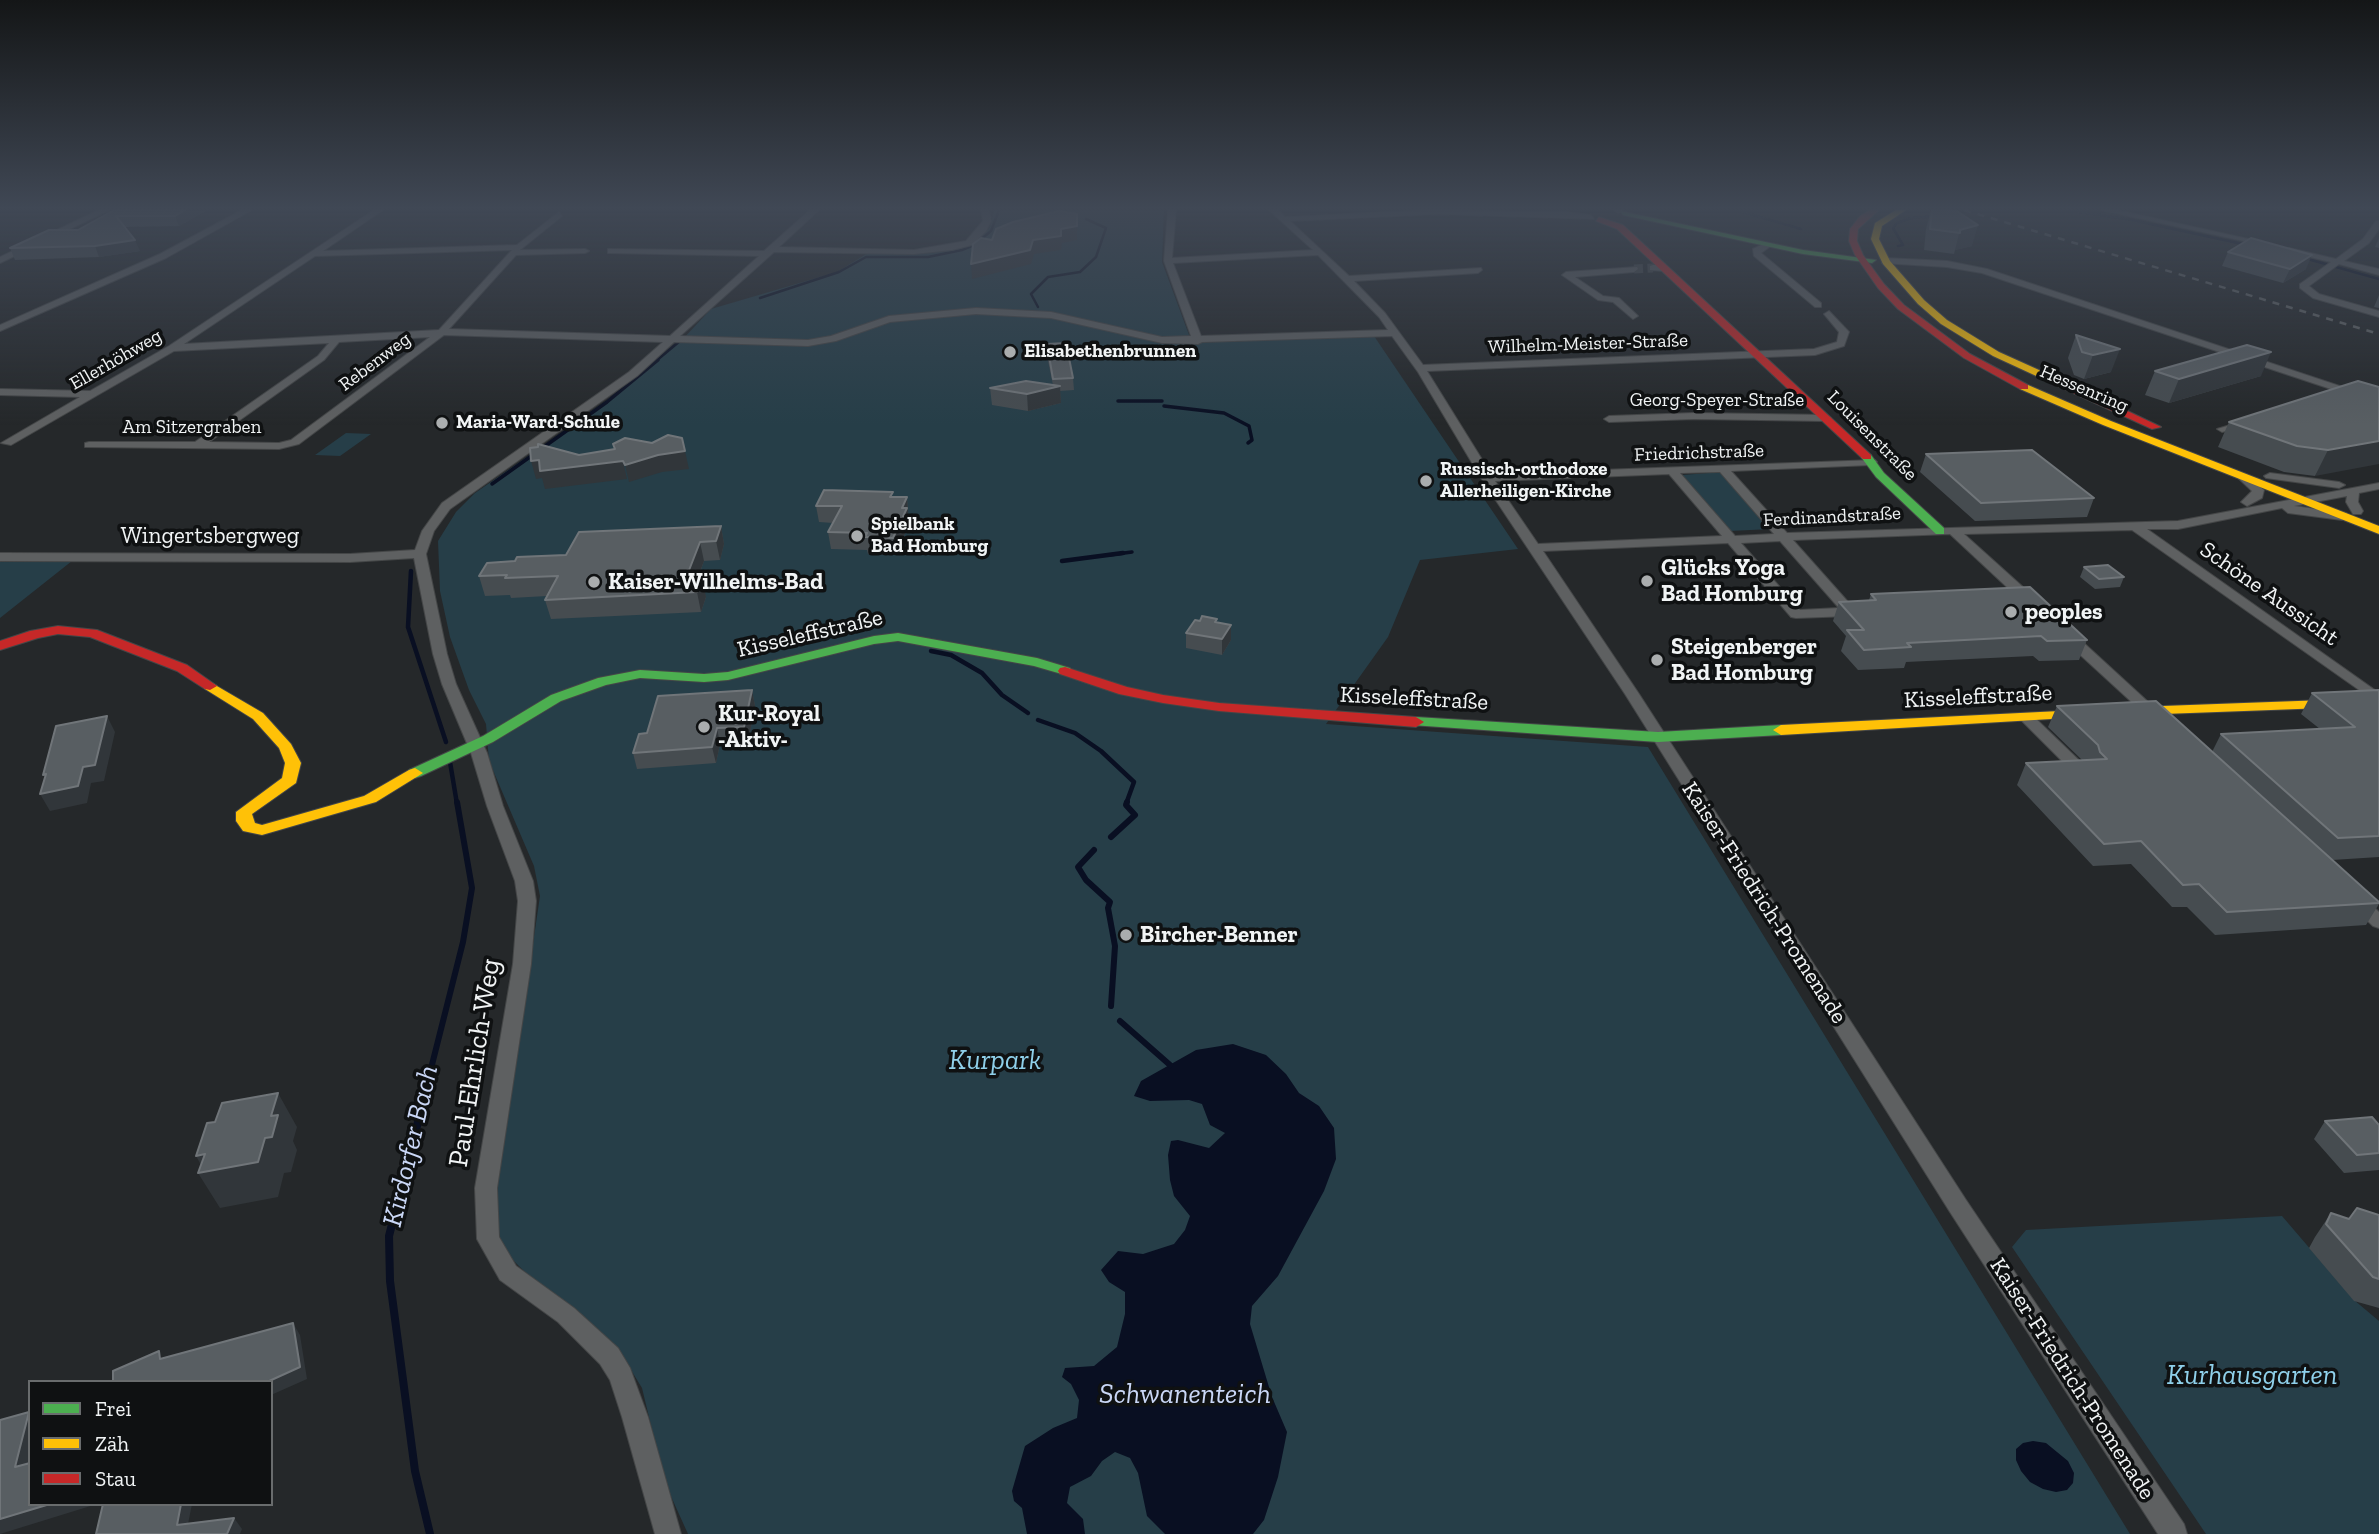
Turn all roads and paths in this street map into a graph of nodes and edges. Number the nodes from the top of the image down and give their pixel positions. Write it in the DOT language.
graph roads {
  1 [pos="105,282"];
  2 [pos="272,282"];
  3 [pos="488,282"];
  4 [pos="736,282"];
  5 [pos="1176,282"];
  6 [pos="1349,282"];
  7 [pos="1576,282"];
  8 [pos="1674,282"];
  9 [pos="1790,282"];
  10 [pos="1877,282"];
  11 [pos="1902,282"];
  12 [pos="2015,282"];
  13 [pos="2307,282"];
  14 [pos="1818,305"];
  15 [pos="1829,314"];
  16 [pos="2379,314"];
  17 [pos="1633,316"];
  18 [pos="1944,322"];
  19 [pos="1921,323"];
  20 [pos="0,328"];
  21 [pos="442,332"];
  22 [pos="1394,333"];
  23 [pos="674,338"];
  24 [pos="336,340"];
  25 [pos="1198,341"];
  26 [pos="172,348"];
  27 [pos="1758,356"];
  28 [pos="1420,368"];
  29 [pos="2343,390"];
  30 [pos="0,392"];
  31 [pos="91,394"];
  32 [pos="2322,397"];
  33 [pos="2379,402"];
  34 [pos="1826,418"];
  35 [pos="1609,419"];
  36 [pos="2256,419"];
  37 [pos="2222,429"];
  38 [pos="295,442"];
  39 [pos="7,443"];
  40 [pos="89,445"];
  41 [pos="198,445"];
  42 [pos="1871,462"];
  43 [pos="1724,470"];
  44 [pos="1673,472"];
  45 [pos="2242,476"];
  46 [pos="2270,476"];
  47 [pos="2379,476"];
  48 [pos="1487,478"];
  49 [pos="2339,485"];
  50 [pos="2379,486"];
  51 [pos="2354,491"];
  52 [pos="2306,496"];
  53 [pos="2247,502"];
  54 [pos="2264,508"];
  55 [pos="2349,513"];
  56 [pos="2379,519"];
  57 [pos="2133,525"];
  58 [pos="2379,530"];
  59 [pos="1947,531"];
  60 [pos="1785,538"];
  61 [pos="1731,541"];
  62 [pos="1533,548"];
  63 [pos="420,554"];
  64 [pos="0,557"];
  65 [pos="0,646"];
  66 [pos="2379,701"];
  67 [pos="2151,710"];
  68 [pos="2123,712"];
  69 [pos="2097,713"];
  70 [pos="2027,718"];
  71 [pos="2166,727"];
  72 [pos="1658,737"];
  73 [pos="476,745"];
  74 [pos="2079,781"];
  75 [pos="667,1534"];
  76 [pos="2174,1534"];
  1 -- 20 [label="street"];
  2 -- 26 [label="street, Ellerhöhweg"];
  3 -- 21 [label="street, Rebenweg"];
  4 -- 23 [label="street"];
  5 -- 25 [label="street"];
  6 -- 22 [label="street, Kaiser-Friedrich-Promenade"];
  7 -- 17 [label="street"];
  8 -- 27 [label="street, Louisenstraße"];
  9 -- 14 [label="street"];
  10 -- 19 [label="street, Hessenring"];
  11 -- 18 [label="street, Hessenring"];
  12 -- 29 [label="street"];
  13 -- 16 [label="street"];
  15 -- 27 [label="street, Wilhelm-Meister-Straße"];
  18 -- 19 [label="street"];
  18 -- 46 [label="street, Hessenring"];
  19 -- 45 [label="street, Hessenring"];
  21 -- 23 [label="street"];
  21 -- 24 [label="street"];
  21 -- 38 [label="street, Rebenweg"];
  22 -- 25 [label="street"];
  22 -- 28 [label="street, Kaiser-Friedrich-Promenade"];
  23 -- 25 [label="street"];
  23 -- 63 [label="street"];
  24 -- 26 [label="street"];
  24 -- 41 [label="street"];
  26 -- 31 [label="street, Ellerhöhweg"];
  27 -- 28 [label="street, Wilhelm-Meister-Straße"];
  27 -- 34 [label="street, Louisenstraße"];
  28 -- 48 [label="street, Kaiser-Friedrich-Promenade"];
  29 -- 32 [label="street"];
  29 -- 33 [label="street"];
  30 -- 31 [label="street"];
  31 -- 39 [label="street, Ellerhöhweg"];
  34 -- 35 [label="street, Georg-Speyer-Straße"];
  34 -- 42 [label="street, Louisenstraße"];
  36 -- 37 [label="street"];
  38 -- 41 [label="street, Am Sitzergraben"];
  40 -- 41 [label="street, Am Sitzergraben"];
  42 -- 43 [label="street, Friedrichstraße"];
  42 -- 59 [label="street, Louisenstraße"];
  43 -- 44 [label="street, Friedrichstraße"];
  43 -- 60 [label="street"];
  44 -- 48 [label="street, Friedrichstraße"];
  44 -- 61 [label="street"];
  45 -- 52 [label="street, Hessenring"];
  45 -- 53 [label="street"];
  46 -- 49 [label="street"];
  46 -- 52 [label="street, Hessenring"];
  47 -- 49 [label="street"];
  48 -- 62 [label="street, Kaiser-Friedrich-Promenade"];
  49 -- 52 [label="street"];
  50 -- 51 [label="street"];
  51 -- 52 [label="street"];
  51 -- 55 [label="street"];
  52 -- 53 [label="street"];
  52 -- 54 [label="street"];
  52 -- 55 [label="street, Hessenring"];
  53 -- 57 [label="street"];
  54 -- 55 [label="street"];
  54 -- 57 [label="street"];
  55 -- 56 [label="street, Hessenring"];
  55 -- 58 [label="street, Hessenring"];
  57 -- 59 [label="street, Ferdinandstraße"];
  57 -- 66 [label="street, Schöne Aussicht"];
  59 -- 60 [label="street, Ferdinandstraße"];
  59 -- 67 [label="street, Louisenstraße"];
  60 -- 61 [label="street, Ferdinandstraße"];
  60 -- 61 [label="street"];
  61 -- 62 [label="street, Ferdinandstraße"];
  62 -- 72 [label="street, Kaiser-Friedrich-Promenade"];
  63 -- 64 [label="street, Wingertsbergweg"];
  63 -- 73 [label="street, Paul-Ehrlich-Weg"];
  65 -- 73 [label="street, Kisseleffstraße"];
  66 -- 67 [label="street"];
  67 -- 68 [label="street"];
  67 -- 71 [label="street, Louisenstraße"];
  69 -- 70 [label="street, Kisseleffstraße"];
  70 -- 72 [label="street, Kisseleffstraße"];
  70 -- 74 [label="street"];
  72 -- 73 [label="street, Kisseleffstraße"];
  72 -- 76 [label="street, Kaiser-Friedrich-Promenade"];
  73 -- 75 [label="street, Paul-Ehrlich-Weg"];
}
